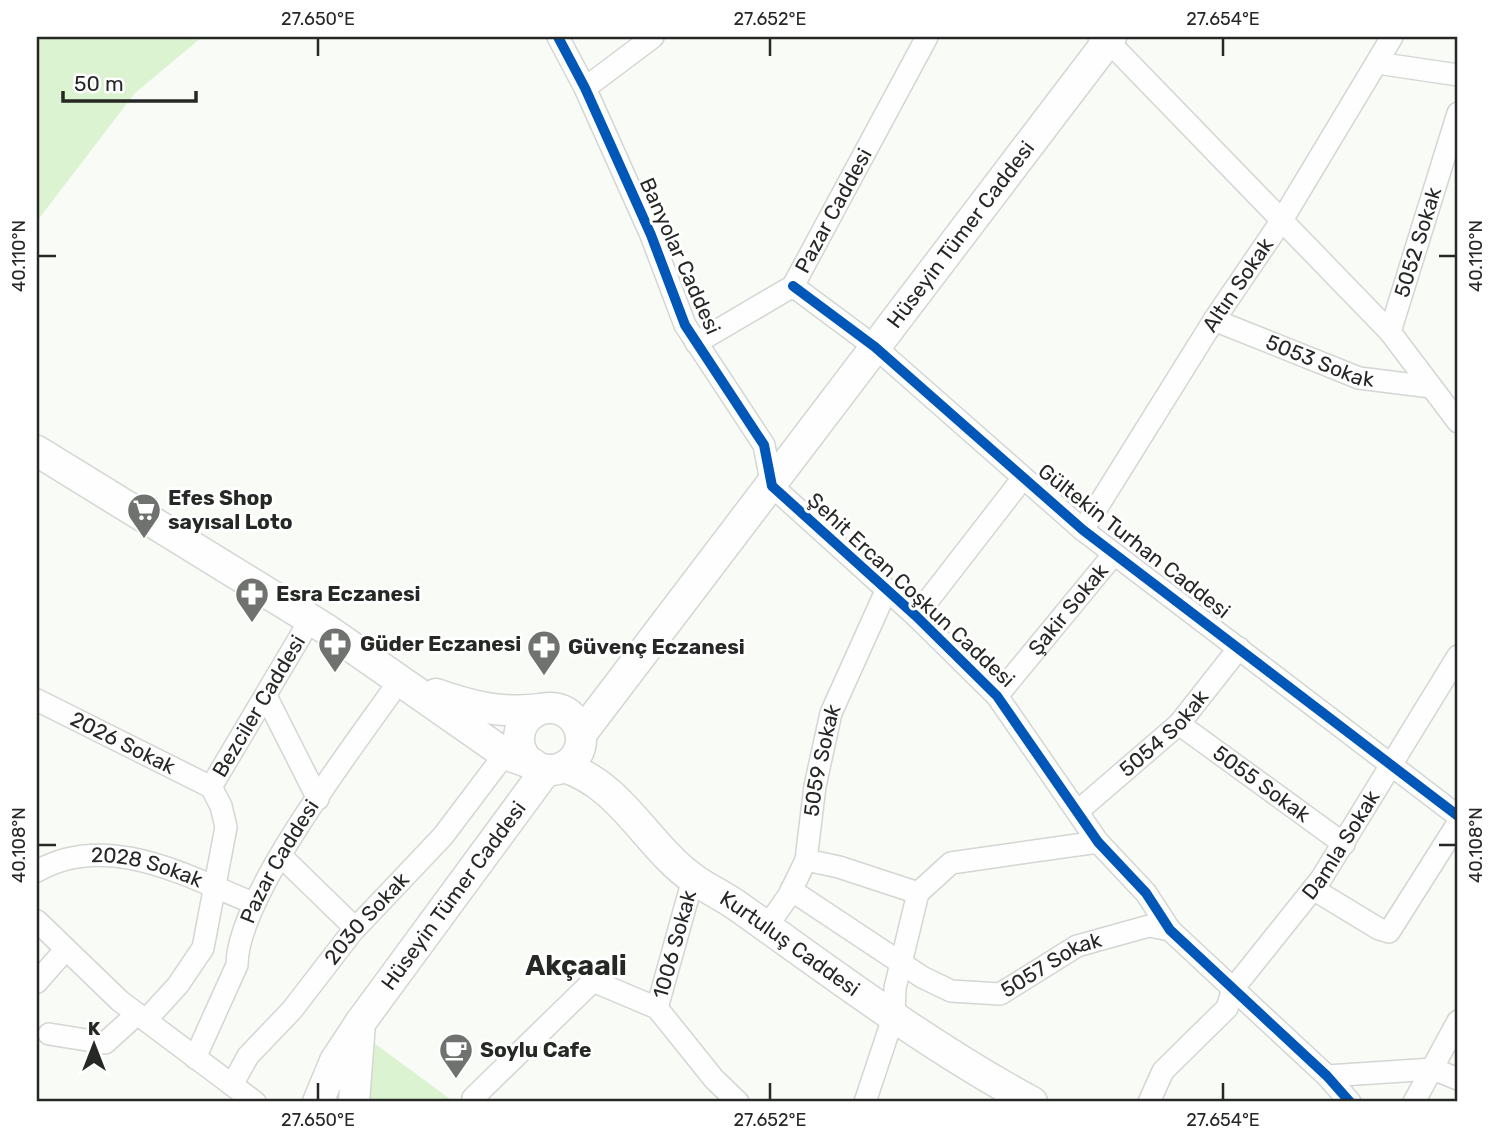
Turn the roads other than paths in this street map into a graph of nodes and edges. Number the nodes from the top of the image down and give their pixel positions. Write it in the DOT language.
graph roads {
  1 [pos="558,37"];
  2 [pos="653,37"];
  3 [pos="927,37"];
  4 [pos="1392,37"];
  5 [pos="1106,38"];
  6 [pos="1377,63"];
  7 [pos="1458,75"];
  8 [pos="585,88"];
  9 [pos="1458,113"];
  10 [pos="1282,220"];
  11 [pos="793,286"];
  12 [pos="1214,320"];
  13 [pos="1390,332"];
  14 [pos="696,343"];
  15 [pos="875,347"];
  16 [pos="1431,387"];
  17 [pos="1458,422"];
  18 [pos="38,454"];
  19 [pos="1023,478"];
  20 [pos="772,486"];
  21 [pos="1083,530"];
  22 [pos="1114,554"];
  23 [pos="886,591"];
  24 [pos="916,616"];
  25 [pos="310,620"];
  26 [pos="1239,648"];
  27 [pos="1458,656"];
  28 [pos="626,677"];
  29 [pos="400,680"];
  30 [pos="266,696"];
  31 [pos="997,696"];
  32 [pos="37,700"];
  33 [pos="552,709"];
  34 [pos="1179,724"];
  35 [pos="582,733"];
  36 [pos="505,754"];
  37 [pos="1394,765"];
  38 [pos="547,767"];
  39 [pos="211,787"];
  40 [pos="318,799"];
  41 [pos="1078,811"];
  42 [pos="1458,816"];
  43 [pos="1458,823"];
  44 [pos="1098,842"];
  45 [pos="1344,844"];
  46 [pos="281,856"];
  47 [pos="806,860"];
  48 [pos="37,871"];
  49 [pos="693,879"];
  50 [pos="213,887"];
  51 [pos="1313,889"];
  52 [pos="791,890"];
  53 [pos="918,893"];
  54 [pos="253,903"];
  55 [pos="37,922"];
  56 [pos="766,928"];
  57 [pos="355,929"];
  58 [pos="1170,930"];
  59 [pos="66,949"];
  60 [pos="900,962"];
  61 [pos="37,982"];
  62 [pos="1233,989"];
  63 [pos="657,1008"];
  64 [pos="894,1016"];
  65 [pos="142,1017"];
  66 [pos="1458,1021"];
  67 [pos="360,1023"];
  68 [pos="49,1034"];
  69 [pos="195,1058"];
  70 [pos="1433,1069"];
  71 [pos="1327,1076"];
  72 [pos="1458,1079"];
  73 [pos="232,1092"];
  74 [pos="473,1098"];
  75 [pos="254,1102"];
  76 [pos="318,1102"];
  77 [pos="354,1102"];
  78 [pos="738,1102"];
  79 [pos="865,1102"];
  80 [pos="1032,1102"];
  81 [pos="1149,1102"];
  82 [pos="1350,1102"];
  83 [pos="1415,1102"];
  1 -- 8 [label="street, Banyolar Caddesi"];
  2 -- 8 [label="street"];
  3 -- 11 [label="street, Pazar Caddesi"];
  4 -- 6 [label="street, Altın Sokak"];
  5 -- 10 [label="street"];
  5 -- 15 [label="main road, Hüseyin Tümer Caddesi"];
  6 -- 7 [label="street"];
  6 -- 10 [label="street, Altın Sokak"];
  8 -- 14 [label="street, Banyolar Caddesi"];
  9 -- 13 [label="street, 5052 Sokak"];
  10 -- 12 [label="street, Altın Sokak"];
  10 -- 13 [label="street"];
  11 -- 14 [label="street, Pazar Caddesi"];
  11 -- 15 [label="street, Gültekin Turhan Caddesi"];
  12 -- 16 [label="street, 5053 Sokak"];
  12 -- 21 [label="street, Altın Sokak"];
  13 -- 16 [label="street"];
  14 -- 20 [label="street, Banyolar Caddesi"];
  15 -- 19 [label="street, Gültekin Turhan Caddesi"];
  15 -- 20 [label="main road, Hüseyin Tümer Caddesi"];
  16 -- 17 [label="street"];
  18 -- 25 [label="main road"];
  19 -- 21 [label="street, Gültekin Turhan Caddesi"];
  19 -- 24 [label="street"];
  20 -- 23 [label="street, Şehit Ercan Coşkun Caddesi"];
  20 -- 28 [label="main road, Hüseyin Tümer Caddesi"];
  21 -- 22 [label="street, Gültekin Turhan Caddesi"];
  22 -- 26 [label="street, Gültekin Turhan Caddesi"];
  22 -- 31 [label="street, Şakir Sokak"];
  23 -- 24 [label="street, Şehit Ercan Coşkun Caddesi"];
  23 -- 47 [label="street, 5059 Sokak"];
  24 -- 31 [label="street, Şehit Ercan Coşkun Caddesi"];
  25 -- 29 [label="main road"];
  25 -- 30 [label="street, Bezciler Caddesi"];
  26 -- 34 [label="street, 5054 Sokak"];
  26 -- 37 [label="street, Gültekin Turhan Caddesi"];
  27 -- 37 [label="street, Damla Sokak"];
  28 -- 33 [label="main road"];
  28 -- 35 [label="main road, Hüseyin Tümer Caddesi"];
  29 -- 33 [label="main road"];
  29 -- 36 [label="main road, Kurtuluş Caddesi"];
  29 -- 40 [label="street, Pazar Caddesi"];
  30 -- 39 [label="street, Bezciler Caddesi"];
  30 -- 40 [label="street"];
  31 -- 41 [label="street, Şehit Ercan Coşkun Caddesi"];
  32 -- 39 [label="street, 2026 Sokak"];
  33 -- 35 [label="main road"];
  33 -- 38 [label="main road"];
  34 -- 41 [label="street, 5054 Sokak"];
  34 -- 45 [label="street, 5055 Sokak"];
  35 -- 38 [label="main road"];
  36 -- 38 [label="main road, Kurtuluş Caddesi"];
  36 -- 57 [label="street, 2030 Sokak"];
  37 -- 42 [label="street, Gültekin Turhan Caddesi"];
  37 -- 45 [label="street, Damla Sokak"];
  38 -- 49 [label="main road, Kurtuluş Caddesi"];
  38 -- 67 [label="main road, Hüseyin Tümer Caddesi"];
  39 -- 50 [label="street, Bezciler Caddesi"];
  40 -- 46 [label="street, Pazar Caddesi"];
  41 -- 44 [label="street, Şehit Ercan Coşkun Caddesi"];
  43 -- 51 [label="street"];
  44 -- 53 [label="street"];
  44 -- 58 [label="street, Şehit Ercan Coşkun Caddesi"];
  45 -- 51 [label="street, Damla Sokak"];
  46 -- 54 [label="street, Pazar Caddesi"];
  46 -- 57 [label="street"];
  47 -- 52 [label="street, 5059 Sokak"];
  47 -- 53 [label="street"];
  48 -- 50 [label="street, 2028 Sokak"];
  49 -- 56 [label="main road, Kurtuluş Caddesi"];
  49 -- 63 [label="street, 1006 Sokak"];
  50 -- 54 [label="street, 2028 Sokak"];
  50 -- 65 [label="street, Bezciler Caddesi"];
  51 -- 62 [label="street, Damla Sokak"];
  52 -- 56 [label="street, 5059 Sokak"];
  52 -- 60 [label="street, 5057 Sokak"];
  53 -- 60 [label="street"];
  54 -- 69 [label="street, Pazar Caddesi"];
  55 -- 59 [label="street"];
  56 -- 64 [label="main road, Kurtuluş Caddesi"];
  57 -- 73 [label="street, 2030 Sokak"];
  58 -- 60 [label="street, 5057 Sokak"];
  58 -- 62 [label="street, Şehit Ercan Coşkun Caddesi"];
  59 -- 61 [label="street"];
  59 -- 65 [label="street"];
  60 -- 64 [label="street"];
  62 -- 71 [label="street, Şehit Ercan Coşkun Caddesi"];
  62 -- 81 [label="street, Damla Sokak"];
  63 -- 74 [label="street"];
  63 -- 78 [label="street"];
  64 -- 79 [label="street"];
  64 -- 80 [label="main road, Kurtuluş Caddesi"];
  65 -- 68 [label="street, Bezciler Caddesi"];
  65 -- 69 [label="street"];
  66 -- 70 [label="street"];
  67 -- 76 [label="main road, Hüseyin Tümer Caddesi"];
  67 -- 77 [label="main road"];
  69 -- 73 [label="street"];
  70 -- 71 [label="street"];
  70 -- 72 [label="street"];
  70 -- 83 [label="street"];
  71 -- 82 [label="street, Şehit Ercan Coşkun Caddesi"];
  73 -- 75 [label="street"];
}
